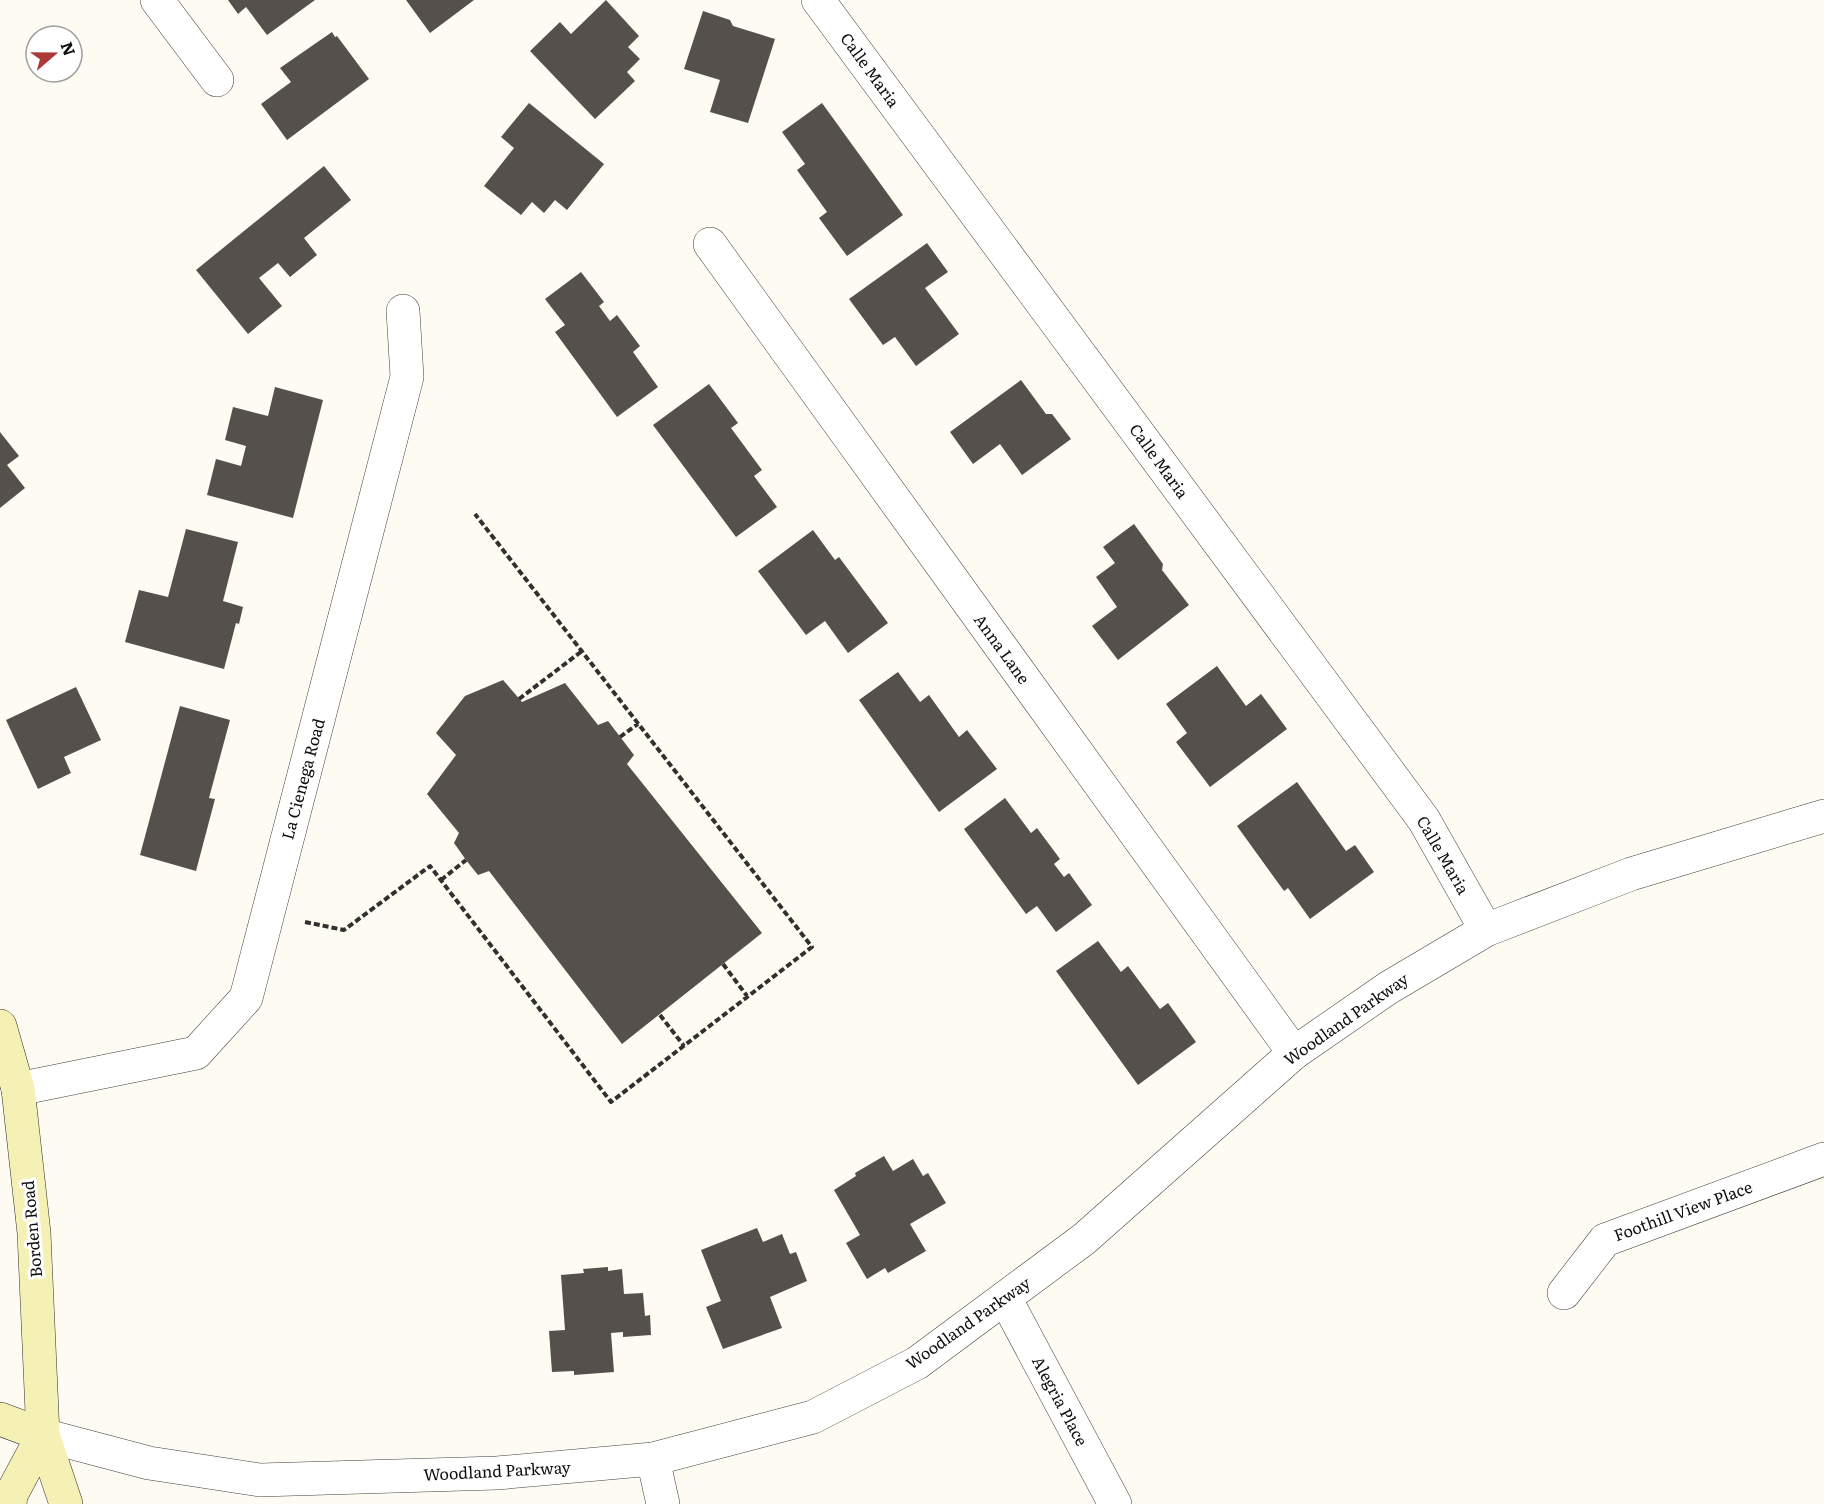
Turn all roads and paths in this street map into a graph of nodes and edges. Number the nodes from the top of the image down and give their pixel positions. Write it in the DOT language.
graph roads {
  1 [pos="157,0"];
  2 [pos="818,0"];
  3 [pos="217,80"];
  4 [pos="710,244"];
  5 [pos="403,311"];
  6 [pos="475,514"];
  7 [pos="582,651"];
  8 [pos="519,699"];
  9 [pos="638,724"];
  10 [pos="620,737"];
  11 [pos="1824,816"];
  12 [pos="466,860"];
  13 [pos="441,880"];
  14 [pos="306,922"];
  15 [pos="1486,930"];
  16 [pos="723,964"];
  17 [pos="747,996"];
  18 [pos="660,1015"];
  19 [pos="0,1026"];
  20 [pos="684,1046"];
  21 [pos="1294,1053"];
  22 [pos="18,1089"];
  23 [pos="1824,1159"];
  24 [pos="1564,1293"];
  25 [pos="1005,1298"];
  26 [pos="0,1419"];
  27 [pos="43,1436"];
  28 [pos="654,1460"];
  29 [pos="10,1504"];
  30 [pos="66,1504"];
  31 [pos="663,1504"];
  32 [pos="1115,1504"];
  1 -- 3 [label="street"];
  2 -- 15 [label="street, Calle Maria"];
  4 -- 21 [label="street, Anna Lane"];
  5 -- 22 [label="street, La Cienega Road"];
  6 -- 7 [label="path"];
  7 -- 8 [label="path"];
  7 -- 9 [label="path"];
  9 -- 10 [label="path"];
  9 -- 17 [label="path"];
  11 -- 15 [label="street, Woodland Parkway"];
  12 -- 13 [label="path"];
  13 -- 14 [label="path"];
  13 -- 20 [label="path"];
  15 -- 21 [label="street, Woodland Parkway"];
  16 -- 17 [label="path"];
  17 -- 20 [label="path"];
  18 -- 20 [label="path"];
  19 -- 22 [label="main road, Borden Road"];
  21 -- 25 [label="street, Woodland Parkway"];
  22 -- 27 [label="main road, Borden Road"];
  23 -- 24 [label="street, Foothill View Place"];
  25 -- 28 [label="street, Woodland Parkway"];
  25 -- 32 [label="street, Alegria Place"];
  26 -- 27 [label="main road, Woodland Parkway"];
  27 -- 28 [label="street, Woodland Parkway"];
  27 -- 29 [label="main road"];
  27 -- 30 [label="main road"];
  28 -- 31 [label="street"];
}
